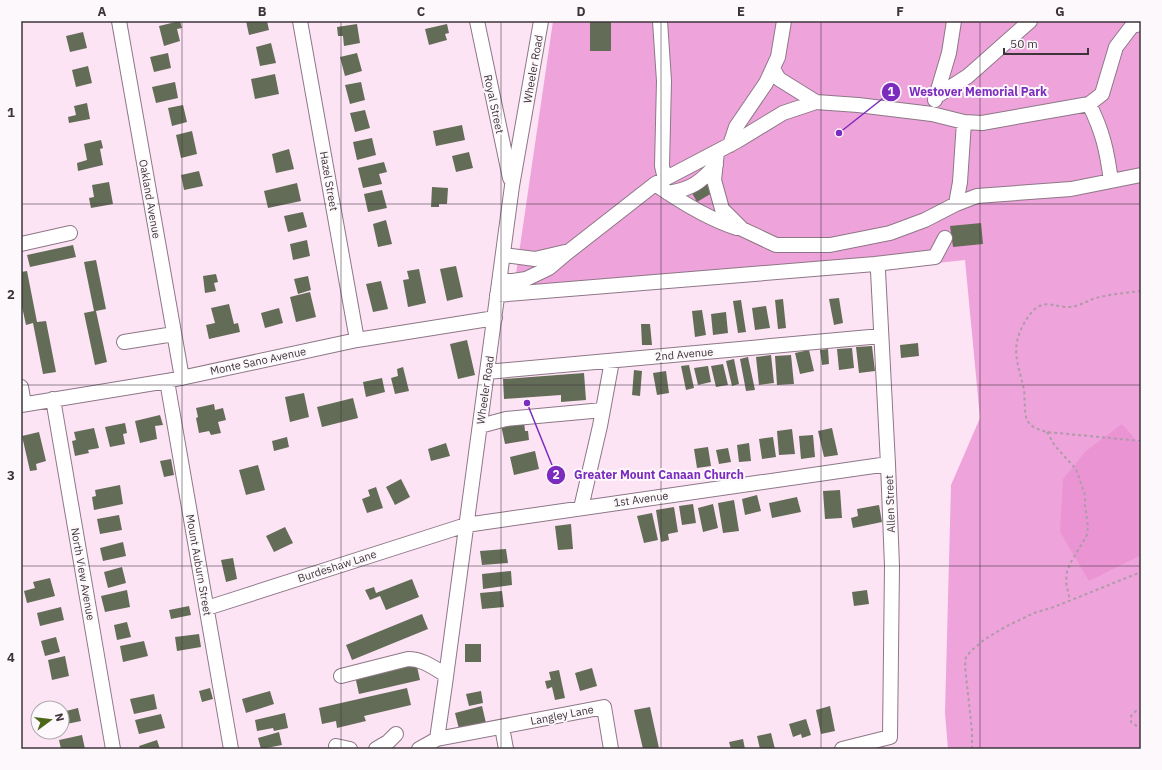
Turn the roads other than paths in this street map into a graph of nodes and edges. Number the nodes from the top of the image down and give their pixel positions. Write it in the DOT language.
graph roads {
  1 [pos="119,21"];
  2 [pos="300,21"];
  3 [pos="477,21"];
  4 [pos="541,21"];
  5 [pos="660,21"];
  6 [pos="784,21"];
  7 [pos="954,21"];
  8 [pos="1030,21"];
  9 [pos="1141,24"];
  10 [pos="773,69"];
  11 [pos="937,96"];
  12 [pos="816,102"];
  13 [pos="1090,104"];
  14 [pos="932,114"];
  15 [pos="964,122"];
  16 [pos="730,145"];
  17 [pos="716,158"];
  18 [pos="1141,175"];
  19 [pos="1111,181"];
  20 [pos="662,185"];
  21 [pos="512,186"];
  22 [pos="956,204"];
  23 [pos="742,229"];
  24 [pos="70,233"];
  25 [pos="945,238"];
  26 [pos="21,244"];
  27 [pos="568,252"];
  28 [pos="504,255"];
  29 [pos="878,271"];
  30 [pos="500,280"];
  31 [pos="498,295"];
  32 [pos="495,318"];
  33 [pos="174,334"];
  34 [pos="881,336"];
  35 [pos="357,340"];
  36 [pos="124,342"];
  37 [pos="612,360"];
  38 [pos="487,372"];
  39 [pos="182,378"];
  40 [pos="167,380"];
  41 [pos="21,387"];
  42 [pos="53,399"];
  43 [pos="23,404"];
  44 [pos="603,410"];
  45 [pos="480,426"];
  46 [pos="888,464"];
  47 [pos="582,508"];
  48 [pos="466,525"];
  49 [pos="207,608"];
  50 [pos="446,675"];
  51 [pos="340,676"];
  52 [pos="502,727"];
  53 [pos="396,734"];
  54 [pos="436,739"];
  55 [pos="114,749"];
  56 [pos="231,749"];
  57 [pos="376,749"];
  58 [pos="419,749"];
  59 [pos="506,749"];
  60 [pos="611,749"];
  61 [pos="842,749"];
  1 -- 33 [label="street, Oakland Avenue"];
  2 -- 35 [label="street, Hazel Street"];
  3 -- 21 [label="street, Royal Street"];
  4 -- 21 [label="street, Wheeler Road"];
  5 -- 20 [label="street"];
  6 -- 10 [label="street"];
  7 -- 11 [label="street"];
  8 -- 11 [label="street"];
  9 -- 13 [label="street"];
  10 -- 12 [label="street"];
  10 -- 16 [label="street"];
  11 -- 14 [label="street"];
  12 -- 14 [label="street"];
  12 -- 16 [label="street"];
  13 -- 15 [label="street"];
  13 -- 19 [label="street"];
  14 -- 15 [label="street"];
  15 -- 22 [label="street"];
  16 -- 17 [label="street"];
  17 -- 20 [label="street"];
  17 -- 23 [label="street"];
  18 -- 19 [label="street"];
  19 -- 22 [label="street"];
  20 -- 23 [label="street"];
  20 -- 27 [label="street"];
  21 -- 28 [label="street, Wheeler Road"];
  22 -- 23 [label="street"];
  24 -- 26 [label="street"];
  25 -- 31 [label="street"];
  27 -- 28 [label="street"];
  27 -- 30 [label="street"];
  28 -- 30 [label="street, Wheeler Road"];
  29 -- 34 [label="street, Allen Street"];
  30 -- 31 [label="street, Wheeler Road"];
  31 -- 32 [label="street, Wheeler Road"];
  32 -- 35 [label="street, Monte Sano Avenue"];
  32 -- 38 [label="street, Wheeler Road"];
  33 -- 36 [label="street"];
  33 -- 39 [label="street, Oakland Avenue"];
  34 -- 37 [label="street, 2nd Avenue"];
  34 -- 46 [label="street, Allen Street"];
  35 -- 39 [label="street, Monte Sano Avenue"];
  37 -- 38 [label="street, 2nd Avenue"];
  37 -- 44 [label="street"];
  38 -- 45 [label="street, Wheeler Road"];
  39 -- 40 [label="street, Monte Sano Avenue"];
  40 -- 42 [label="street, Monte Sano Avenue"];
  40 -- 49 [label="street, Mount Auburn Street"];
  41 -- 43 [label="street"];
  42 -- 43 [label="street, Monte Sano Avenue"];
  42 -- 55 [label="street, North View Avenue"];
  44 -- 45 [label="street"];
  44 -- 47 [label="street"];
  45 -- 48 [label="street, Wheeler Road"];
  46 -- 47 [label="street, 1st Avenue"];
  46 -- 61 [label="street, Allen Street"];
  47 -- 48 [label="street, 1st Avenue"];
  48 -- 49 [label="street, Burdeshaw Lane"];
  48 -- 50 [label="street, Wheeler Road"];
  49 -- 56 [label="street, Mount Auburn Street"];
  50 -- 51 [label="street"];
  50 -- 54 [label="street, Wheeler Road"];
  52 -- 54 [label="street"];
  52 -- 59 [label="street"];
  52 -- 60 [label="street, Langley Lane"];
  53 -- 57 [label="street"];
  54 -- 58 [label="street"];
}
